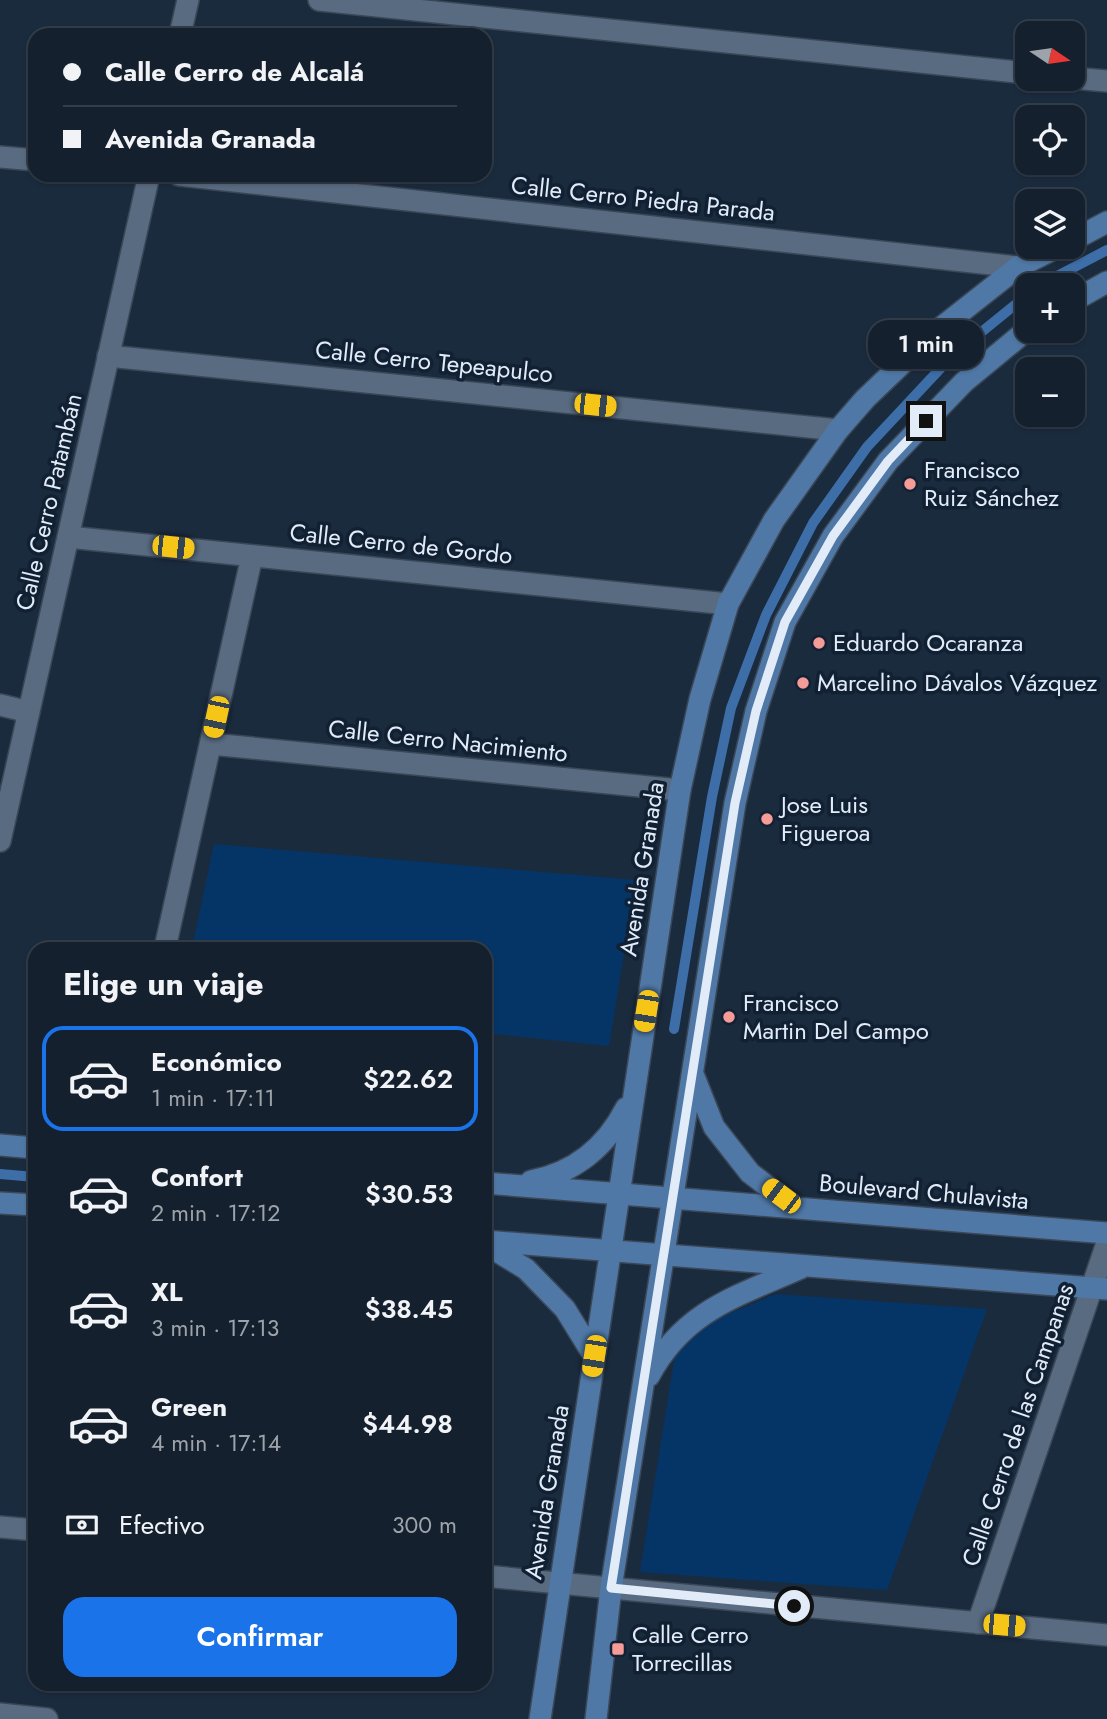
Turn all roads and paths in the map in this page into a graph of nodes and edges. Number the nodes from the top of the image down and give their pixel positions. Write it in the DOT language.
graph roads {
  1 [pos="188,0"];
  2 [pos="319,0"];
  3 [pos="182,28"];
  4 [pos="1015,72"];
  5 [pos="1085,79"];
  6 [pos="1107,81"];
  7 [pos="0,157"];
  8 [pos="28,159"];
  9 [pos="147,182"];
  10 [pos="242,182"];
  11 [pos="1107,222"];
  12 [pos="1085,234"];
  13 [pos="1034,259"];
  14 [pos="1018,267"];
  15 [pos="1107,282"];
  16 [pos="1085,294"];
  17 [pos="1015,340"];
  18 [pos="108,356"];
  19 [pos="838,430"];
  20 [pos="68,537"];
  21 [pos="252,555"];
  22 [pos="728,604"];
  23 [pos="0,705"];
  24 [pos="29,712"];
  25 [pos="211,744"];
  26 [pos="680,790"];
  27 [pos="0,841"];
  28 [pos="166,942"];
  29 [pos="692,1073"];
  30 [pos="633,1094"];
  31 [pos="0,1145"];
  32 [pos="28,1147"];
  33 [pos="492,1184"];
  34 [pos="512,1185"];
  35 [pos="618,1194"];
  36 [pos="673,1198"];
  37 [pos="0,1203"];
  38 [pos="28,1205"];
  39 [pos="796,1208"];
  40 [pos="1107,1233"];
  41 [pos="492,1242"];
  42 [pos="1107,1243"];
  43 [pos="492,1247"];
  44 [pos="610,1250"];
  45 [pos="664,1255"];
  46 [pos="806,1266"];
  47 [pos="1099,1289"];
  48 [pos="594,1356"];
  49 [pos="642,1390"];
  50 [pos="0,1527"];
  51 [pos="28,1529"];
  52 [pos="492,1577"];
  53 [pos="559,1583"];
  54 [pos="611,1588"];
  55 [pos="978,1623"];
  56 [pos="1107,1635"];
  57 [pos="0,1714"];
  58 [pos="47,1719"];
  59 [pos="540,1719"];
  60 [pos="596,1719"];
  1 -- 3 [label="street"];
  2 -- 4 [label="street"];
  5 -- 6 [label="street"];
  7 -- 8 [label="street"];
  9 -- 18 [label="street, Calle Cerro Patambán"];
  10 -- 14 [label="street, Calle Cerro Piedra Parada"];
  11 -- 12 [label="main road"];
  13 -- 14 [label="main road, Avenida Granada"];
  14 -- 19 [label="main road, Avenida Granada"];
  15 -- 16 [label="main road"];
  17 -- 29 [label="main road"];
  18 -- 19 [label="street, Calle Cerro Tepeapulco"];
  18 -- 20 [label="street, Calle Cerro Patambán"];
  19 -- 22 [label="main road, Avenida Granada"];
  20 -- 21 [label="street, Calle Cerro de Gordo"];
  20 -- 24 [label="street, Calle Cerro Patambán"];
  21 -- 22 [label="street, Calle Cerro de Gordo"];
  21 -- 25 [label="street"];
  22 -- 26 [label="main road, Avenida Granada"];
  23 -- 24 [label="street"];
  24 -- 27 [label="street, Calle Cerro Patambán"];
  25 -- 26 [label="street, Calle Cerro Nacimiento"];
  25 -- 28 [label="street"];
  26 -- 30 [label="main road, Avenida Granada"];
  29 -- 36 [label="main road"];
  29 -- 39 [label="main road"];
  30 -- 34 [label="main road"];
  30 -- 35 [label="main road, Avenida Granada"];
  31 -- 32 [label="main road"];
  33 -- 34 [label="main road, Boulevard Chulavista"];
  34 -- 35 [label="main road, Boulevard Chulavista"];
  35 -- 36 [label="main road, Boulevard Chulavista"];
  35 -- 44 [label="main road, Avenida Granada"];
  36 -- 39 [label="main road, Boulevard Chulavista"];
  36 -- 45 [label="main road"];
  37 -- 38 [label="main road"];
  39 -- 40 [label="main road, Boulevard Chulavista"];
  41 -- 44 [label="main road"];
  42 -- 47 [label="street, Calle Cerro de las Campanas"];
  43 -- 48 [label="main road"];
  44 -- 45 [label="main road"];
  44 -- 48 [label="main road, Avenida Granada"];
  45 -- 46 [label="main road"];
  45 -- 49 [label="main road"];
  46 -- 47 [label="main road"];
  46 -- 49 [label="main road"];
  47 -- 55 [label="street, Calle Cerro de las Campanas"];
  48 -- 53 [label="main road, Avenida Granada"];
  49 -- 54 [label="main road"];
  50 -- 51 [label="street"];
  52 -- 53 [label="street"];
  53 -- 54 [label="street"];
  53 -- 59 [label="main road, Avenida Granada"];
  54 -- 55 [label="street"];
  54 -- 60 [label="main road"];
  55 -- 56 [label="street"];
  57 -- 58 [label="street"];
}
